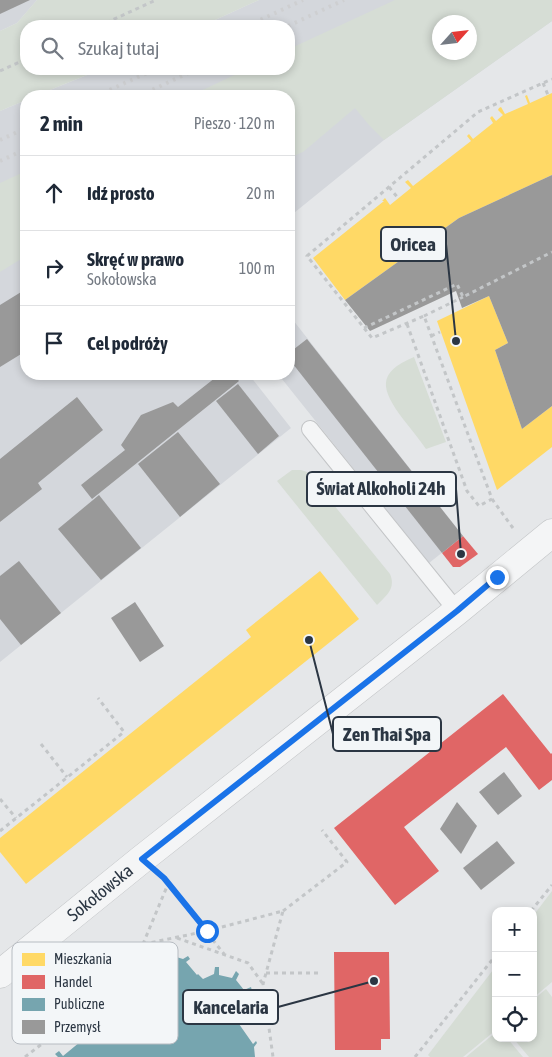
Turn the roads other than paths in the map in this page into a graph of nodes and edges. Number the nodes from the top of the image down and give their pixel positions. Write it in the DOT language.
graph roads {
  1 [pos="310,429"];
  2 [pos="552,533"];
  3 [pos="457,611"];
  4 [pos="40,942"];
  5 [pos="12,964"];
  6 [pos="0,974"];
  1 -- 3 [label="lane"];
  2 -- 3 [label="street, Sokołowska"];
  3 -- 4 [label="street, Sokołowska"];
  5 -- 6 [label="street, Sokołowska"];
}
